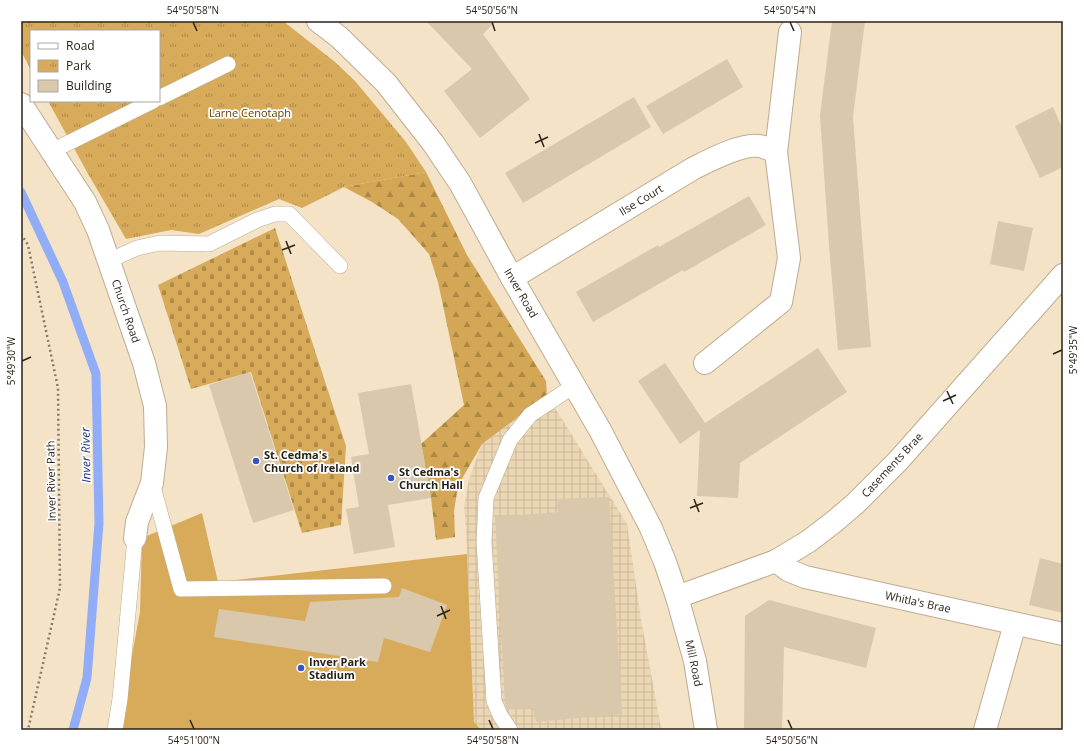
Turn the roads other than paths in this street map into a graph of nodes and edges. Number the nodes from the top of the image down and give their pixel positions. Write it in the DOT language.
graph roads {
  1 [pos="318,21"];
  2 [pos="790,32"];
  3 [pos="228,64"];
  4 [pos="160,98"];
  5 [pos="151,102"];
  6 [pos="21,104"];
  7 [pos="52,151"];
  8 [pos="776,152"];
  9 [pos="108,261"];
  10 [pos="340,266"];
  11 [pos="1063,275"];
  12 [pos="512,278"];
  13 [pos="705,362"];
  14 [pos="574,385"];
  15 [pos="152,484"];
  16 [pos="135,538"];
  17 [pos="776,561"];
  18 [pos="384,586"];
  19 [pos="677,597"];
  20 [pos="1015,624"];
  21 [pos="1063,634"];
  22 [pos="115,730"];
  23 [pos="510,730"];
  24 [pos="706,730"];
  25 [pos="985,730"];
  1 -- 12 [label="street, Inver Road"];
  2 -- 8 [label="street"];
  3 -- 4 [label="lane"];
  5 -- 7 [label="lane"];
  6 -- 7 [label="street, Church Road"];
  7 -- 9 [label="street, Church Road"];
  8 -- 12 [label="street, Ilse Court"];
  8 -- 13 [label="street"];
  9 -- 10 [label="lane"];
  9 -- 15 [label="street, Church Road"];
  11 -- 17 [label="street, Casements Brae"];
  12 -- 14 [label="street, Inver Road"];
  14 -- 19 [label="street, Inver Road"];
  14 -- 23 [label="lane"];
  15 -- 16 [label="street, Church Road"];
  15 -- 18 [label="lane"];
  16 -- 22 [label="lane"];
  17 -- 19 [label="street, Casements Brae"];
  17 -- 20 [label="street, Whitla's Brae"];
  19 -- 24 [label="street, Mill Road"];
  20 -- 21 [label="street, Whitla's Brae"];
  20 -- 25 [label="street"];
}
